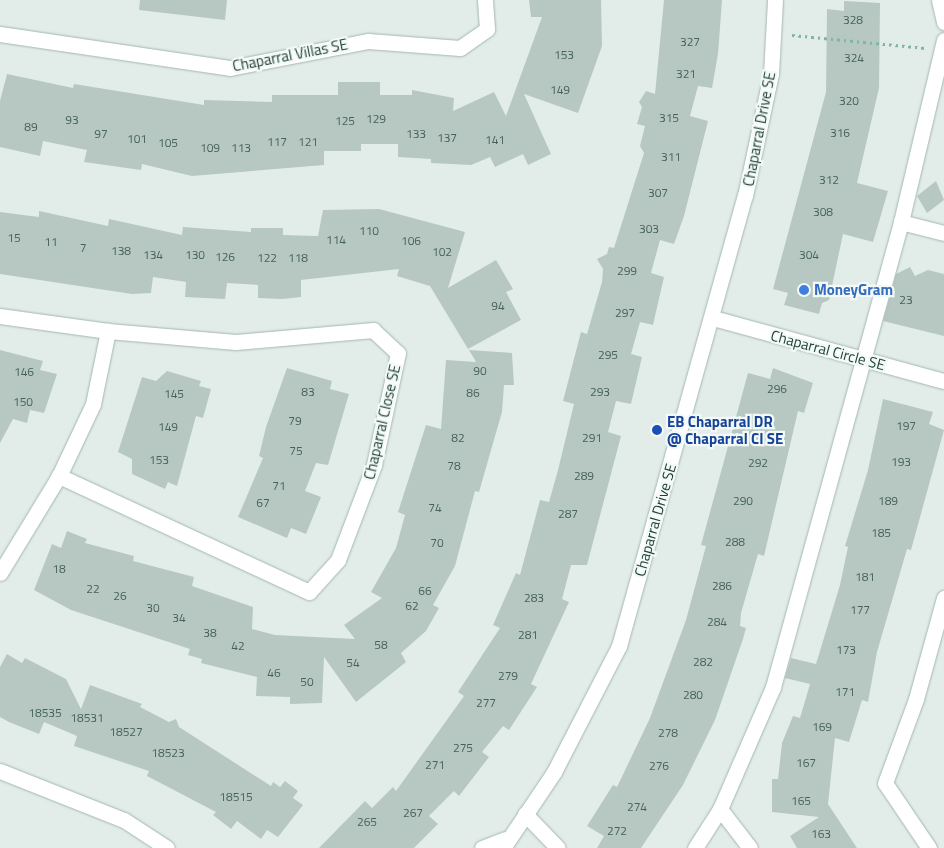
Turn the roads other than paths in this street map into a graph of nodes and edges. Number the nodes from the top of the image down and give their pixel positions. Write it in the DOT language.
graph roads {
  1 [pos="485,0"];
  2 [pos="775,0"];
  3 [pos="939,0"];
  4 [pos="944,22"];
  5 [pos="0,34"];
  6 [pos="943,45"];
  7 [pos="901,222"];
  8 [pos="944,233"];
  9 [pos="0,316"];
  10 [pos="713,318"];
  11 [pos="108,331"];
  12 [pos="860,360"];
  13 [pos="944,381"];
  14 [pos="59,476"];
  15 [pos="0,573"];
  16 [pos="944,598"];
  17 [pos="0,771"];
  18 [pos="720,808"];
  19 [pos="525,814"];
  20 [pos="504,843"];
  21 [pos="167,848"];
  22 [pos="482,848"];
  23 [pos="558,848"];
  24 [pos="695,848"];
  25 [pos="750,848"];
  26 [pos="929,848"];
  1 -- 5 [label="street, Chaparral Villas SE"];
  2 -- 10 [label="street, Chaparral Drive SE"];
  3 -- 4 [label="street"];
  6 -- 7 [label="street"];
  7 -- 8 [label="street"];
  7 -- 12 [label="street"];
  9 -- 11 [label="street"];
  10 -- 12 [label="street, Chaparral Circle SE"];
  10 -- 19 [label="street, Chaparral Drive SE"];
  11 -- 14 [label="street"];
  11 -- 14 [label="street, Chaparral Close SE"];
  12 -- 13 [label="street, Chaparral Circle SE"];
  12 -- 18 [label="street"];
  14 -- 15 [label="street"];
  16 -- 26 [label="street"];
  17 -- 21 [label="street"];
  18 -- 24 [label="street"];
  18 -- 25 [label="street"];
  19 -- 20 [label="street, Chaparral Drive SE"];
  19 -- 23 [label="street"];
  20 -- 22 [label="street, Chaparral Drive SE"];
}
